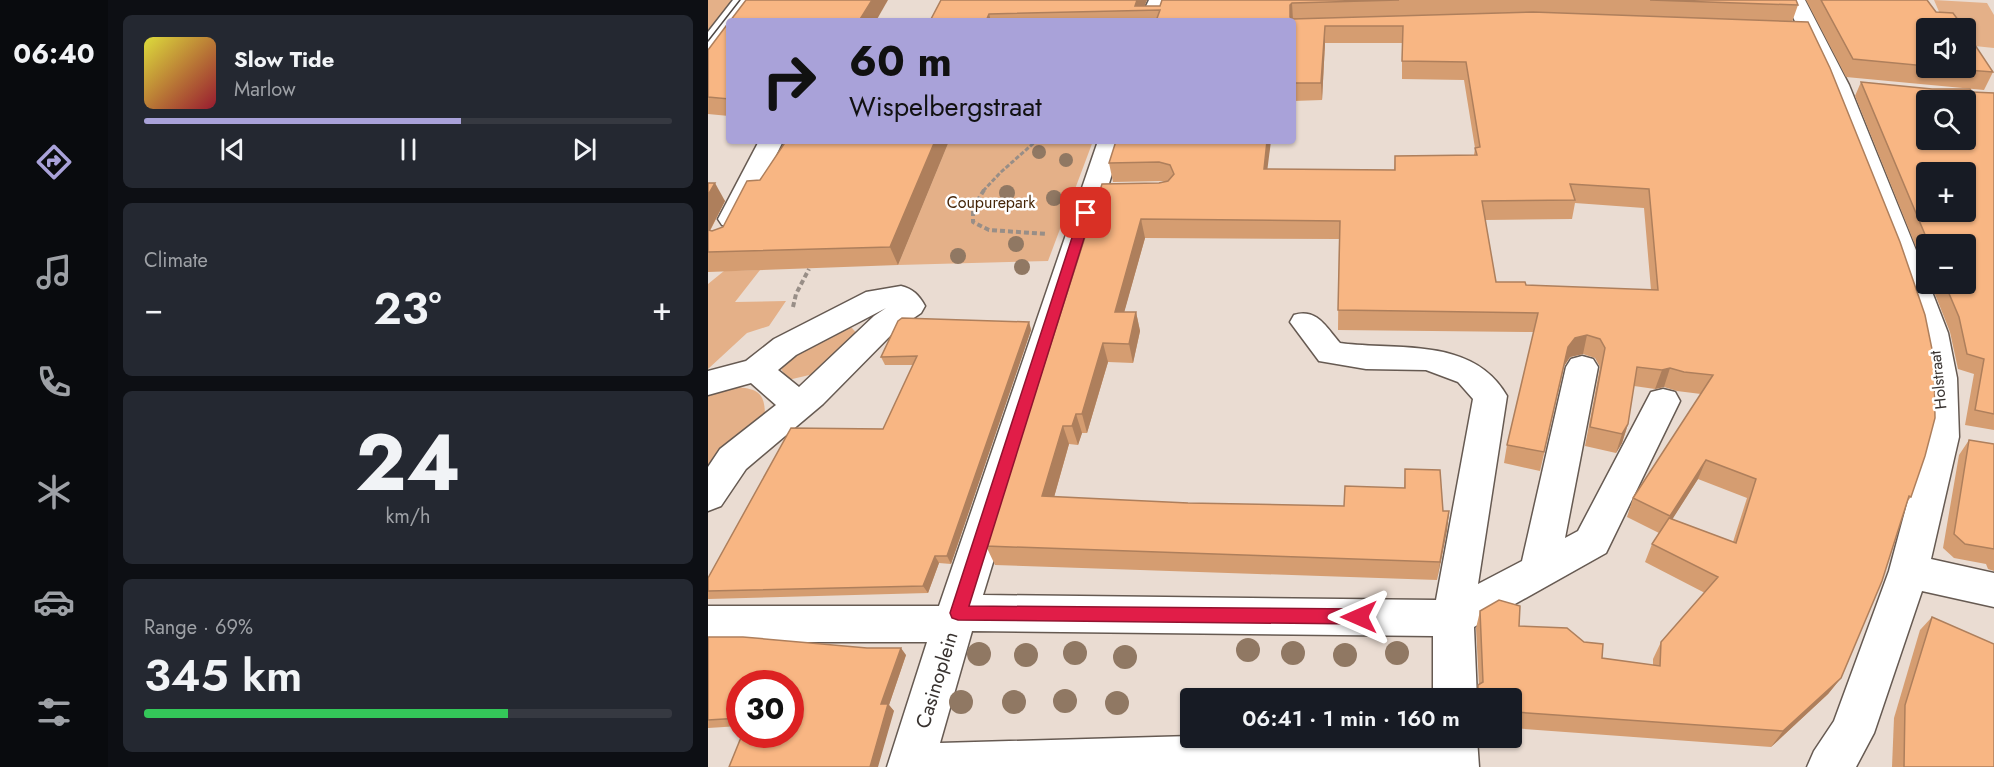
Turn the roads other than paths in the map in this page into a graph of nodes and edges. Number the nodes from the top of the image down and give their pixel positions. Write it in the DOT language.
graph roads {
  1 [pos="744,0"];
  2 [pos="1159,0"];
  3 [pos="1795,0"];
  4 [pos="730,18"];
  5 [pos="1151,18"];
  6 [pos="726,24"];
  7 [pos="1787,30"];
  8 [pos="1810,31"];
  9 [pos="708,47"];
  10 [pos="726,47"];
  11 [pos="770,144"];
  12 [pos="1110,144"];
  13 [pos="722,239"];
  14 [pos="1305,322"];
  15 [pos="1582,367"];
  16 [pos="758,370"];
  17 [pos="708,383"];
  18 [pos="1663,401"];
  19 [pos="798,405"];
  20 [pos="708,496"];
  21 [pos="1539,571"];
  22 [pos="1909,571"];
  23 [pos="1994,590"];
  24 [pos="1453,618"];
  25 [pos="956,619"];
  26 [pos="708,624"];
  27 [pos="1455,688"];
  28 [pos="1455,748"];
  29 [pos="910,767"];
  30 [pos="1430,767"];
  31 [pos="1456,767"];
  32 [pos="1830,767"];
  1 -- 4 [label="street"];
  2 -- 5 [label="street"];
  3 -- 8 [label="street, Holstraat"];
  6 -- 9 [label="street"];
  7 -- 8 [label="street"];
  8 -- 22 [label="street, Holstraat"];
  9 -- 10 [label="street"];
  11 -- 13 [label="street"];
  12 -- 25 [label="street"];
  14 -- 24 [label="street"];
  15 -- 21 [label="street"];
  16 -- 17 [label="street"];
  16 -- 19 [label="street"];
  16 -- 19 [label="street"];
  18 -- 21 [label="street"];
  19 -- 20 [label="street"];
  21 -- 24 [label="street"];
  22 -- 23 [label="street"];
  22 -- 32 [label="street, Holstraat"];
  24 -- 25 [label="street, Casinoplein"];
  24 -- 27 [label="street"];
  25 -- 26 [label="street"];
  25 -- 29 [label="street, Casinoplein"];
  28 -- 31 [label="street"];
  29 -- 30 [label="street, Casinoplein"];
}
